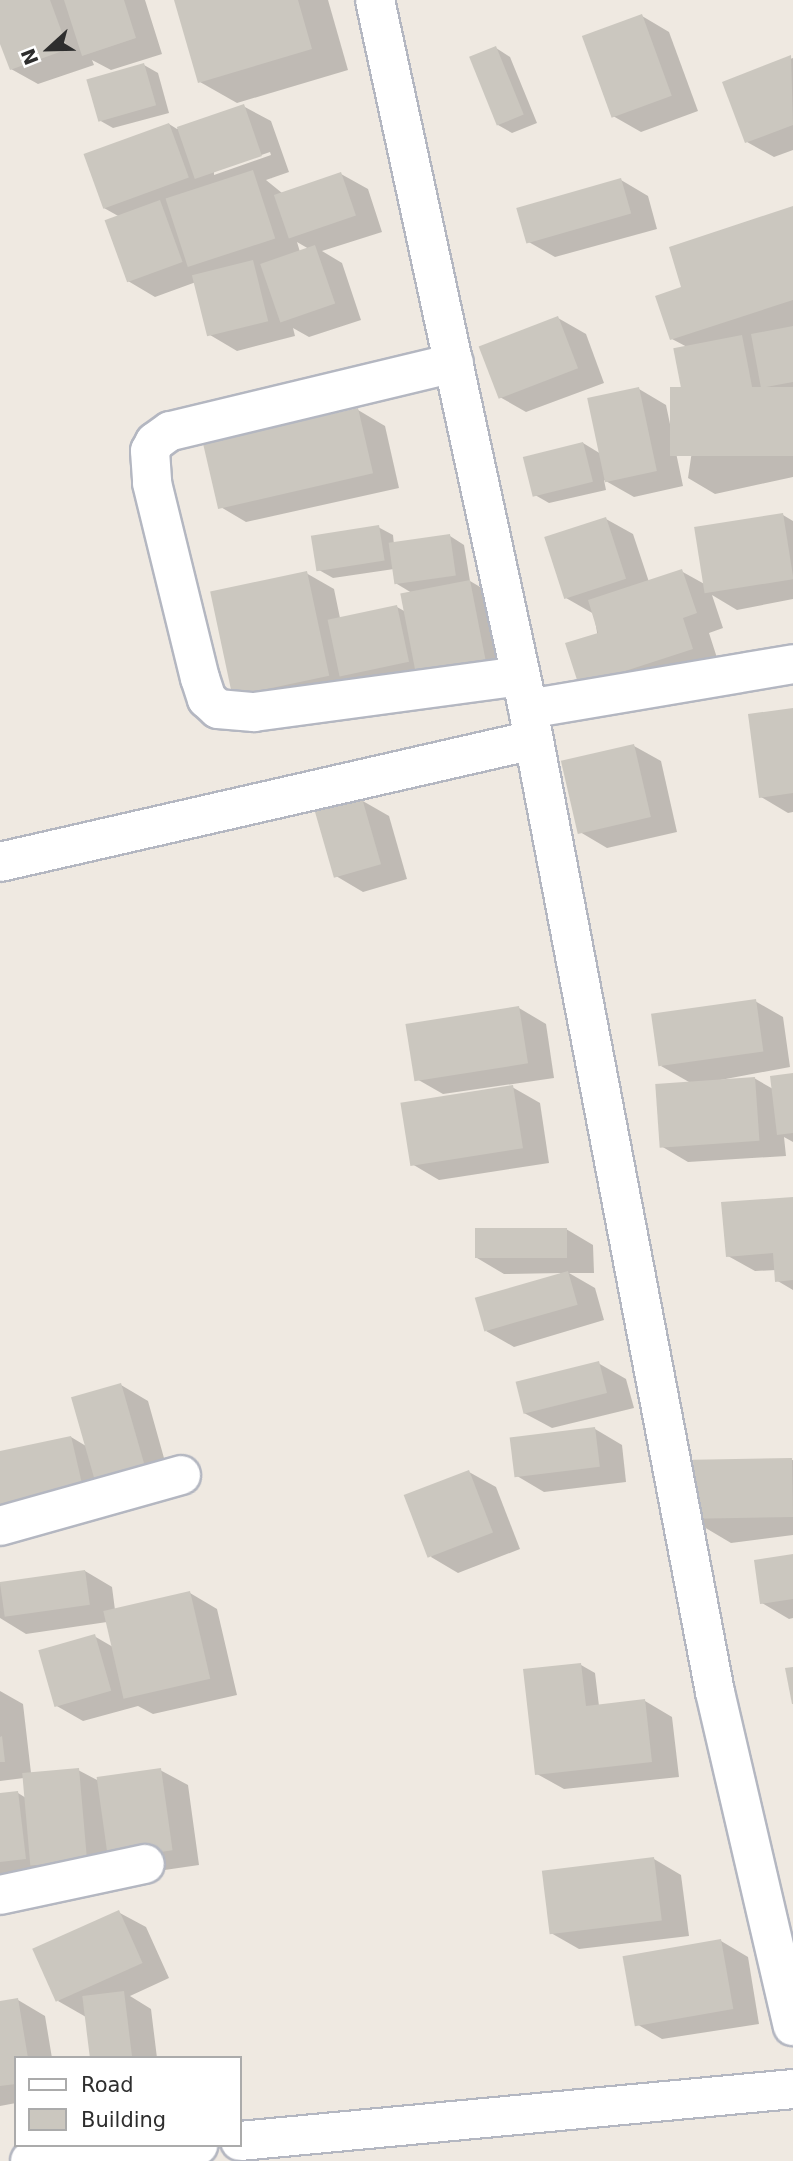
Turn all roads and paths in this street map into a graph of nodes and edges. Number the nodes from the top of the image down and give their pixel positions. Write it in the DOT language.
graph roads {
  1 [pos="375,0"];
  2 [pos="454,363"];
  3 [pos="793,664"];
  4 [pos="527,708"];
  5 [pos="0,862"];
  6 [pos="181,1475"];
  7 [pos="0,1525"];
  8 [pos="145,1864"];
  9 [pos="0,1895"];
  10 [pos="793,2026"];
  11 [pos="793,2089"];
  12 [pos="242,2141"];
  13 [pos="177,2147"];
  14 [pos="30,2161"];
  1 -- 2 [label="street"];
  2 -- 4 [label="street"];
  2 -- 4 [label="street"];
  3 -- 4 [label="street"];
  4 -- 5 [label="street"];
  4 -- 10 [label="street"];
  6 -- 7 [label="street"];
  8 -- 9 [label="street"];
  11 -- 12 [label="street"];
  13 -- 14 [label="street"];
}
